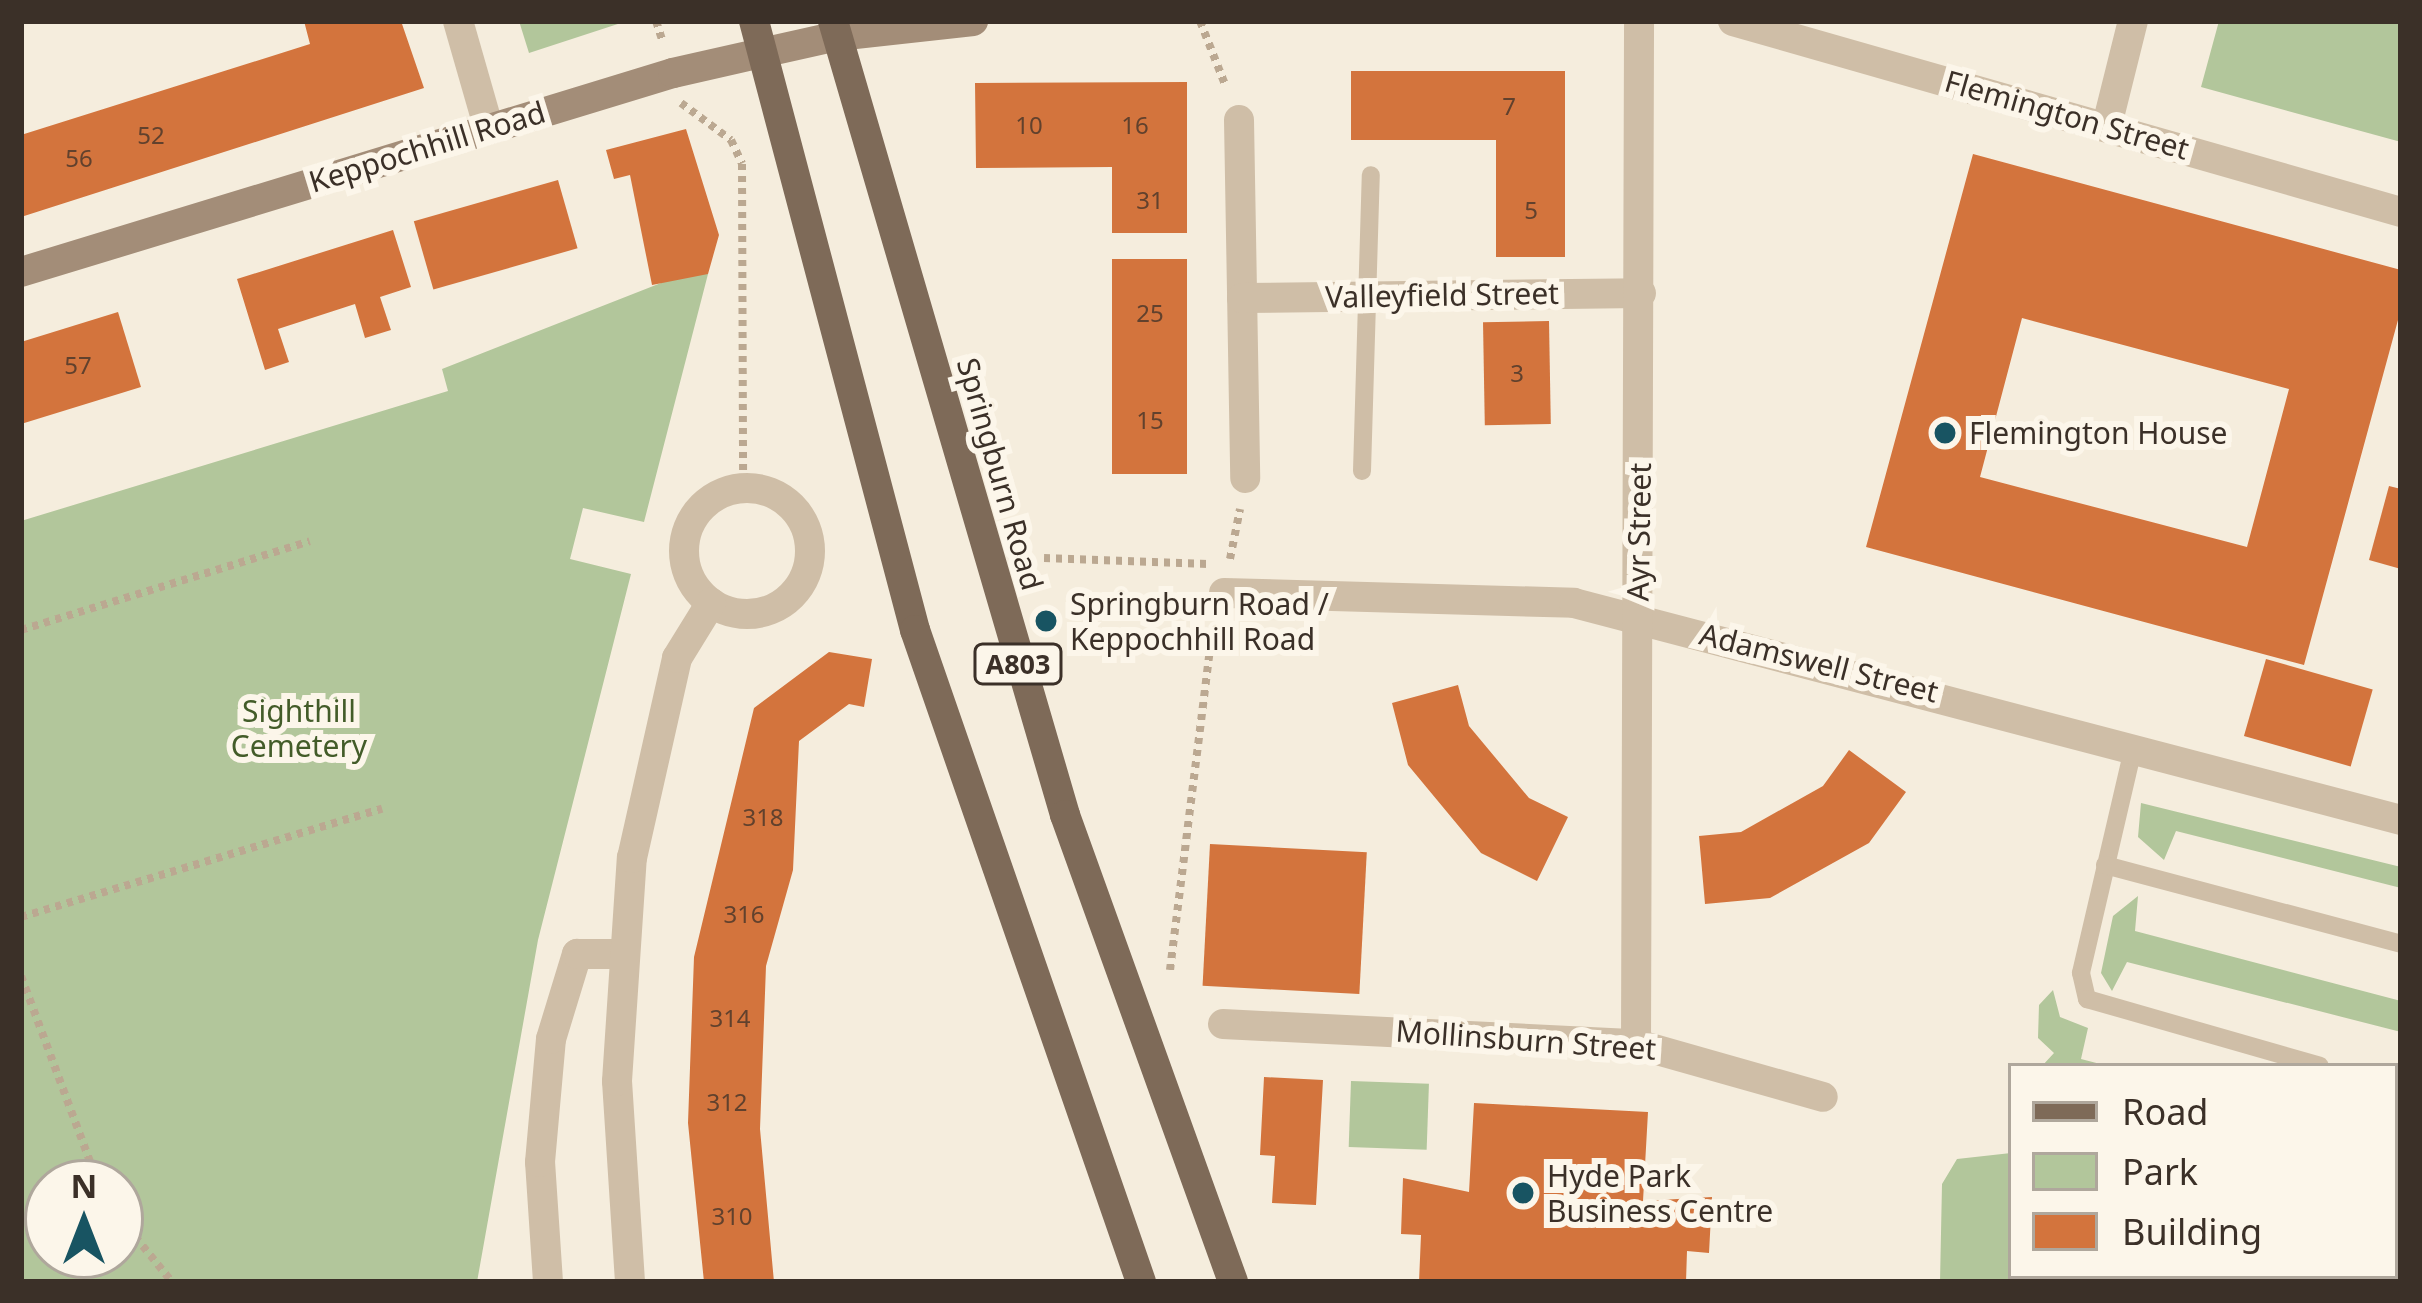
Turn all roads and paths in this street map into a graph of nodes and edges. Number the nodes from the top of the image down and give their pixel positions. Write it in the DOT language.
graph roads {
  1 [pos="458,21"];
  2 [pos="973,21"];
  3 [pos="1200,21"];
  4 [pos="1640,21"];
  5 [pos="1733,21"];
  6 [pos="2133,21"];
  7 [pos="836,28"];
  8 [pos="758,36"];
  9 [pos="1239,120"];
  10 [pos="2107,125"];
  11 [pos="489,129"];
  12 [pos="1371,176"];
  13 [pos="742,188"];
  14 [pos="2401,212"];
  15 [pos="21,272"];
  16 [pos="1641,292"];
  17 [pos="1368,296"];
  18 [pos="1242,298"];
  19 [pos="1362,471"];
  20 [pos="1246,478"];
  21 [pos="742,488"];
  22 [pos="310,541"];
  23 [pos="1044,558"];
  24 [pos="1224,593"];
  25 [pos="711,603"];
  26 [pos="1638,616"];
  27 [pos="21,630"];
  28 [pos="2134,745"];
  29 [pos="382,809"];
  30 [pos="2401,820"];
  31 [pos="2105,866"];
  32 [pos="21,917"];
  33 [pos="2401,944"];
  34 [pos="623,954"];
  35 [pos="1170,970"];
  36 [pos="21,976"];
  37 [pos="1223,1024"];
  38 [pos="1636,1044"];
  39 [pos="2310,1063"];
  40 [pos="1823,1097"];
  41 [pos="89,1159"];
  42 [pos="144,1248"];
  43 [pos="172,1282"];
  44 [pos="548,1282"];
  45 [pos="630,1282"];
  46 [pos="1141,1282"];
  47 [pos="1233,1282"];
  1 -- 11 [label="street"];
  2 -- 7 [label="street, Keppochhill Road"];
  3 -- 9 [label="path"];
  4 -- 16 [label="street, Ayr Street"];
  5 -- 10 [label="street, Flemington Street"];
  6 -- 10 [label="street"];
  7 -- 8 [label="street, Keppochhill Road"];
  7 -- 47 [label="main road, Springburn Road / A803"];
  8 -- 11 [label="street, Keppochhill Road"];
  8 -- 46 [label="main road, A803"];
  9 -- 18 [label="street"];
  10 -- 14 [label="street, Flemington Street"];
  11 -- 15 [label="street, Keppochhill Road"];
  12 -- 17 [label="lane"];
  13 -- 21 [label="path"];
  16 -- 17 [label="street, Valleyfield Street"];
  16 -- 26 [label="street, Ayr Street"];
  17 -- 18 [label="street, Valleyfield Street"];
  17 -- 19 [label="lane"];
  18 -- 20 [label="street"];
  20 -- 24 [label="path"];
  21 -- 25 [label="street"];
  21 -- 25 [label="street"];
  22 -- 27 [label="path"];
  23 -- 24 [label="path"];
  24 -- 26 [label="street, Adamswell Street"];
  24 -- 35 [label="path"];
  25 -- 34 [label="street"];
  26 -- 28 [label="street, Adamswell Street"];
  26 -- 38 [label="street, Ayr Street"];
  28 -- 30 [label="street, Adamswell Street"];
  28 -- 31 [label="lane"];
  29 -- 32 [label="path"];
  31 -- 33 [label="lane"];
  31 -- 39 [label="lane"];
  34 -- 44 [label="street"];
  34 -- 45 [label="street"];
  36 -- 41 [label="path"];
  37 -- 38 [label="street, Mollinsburn Street"];
  38 -- 40 [label="street, Mollinsburn Street"];
  42 -- 43 [label="path"];
}
